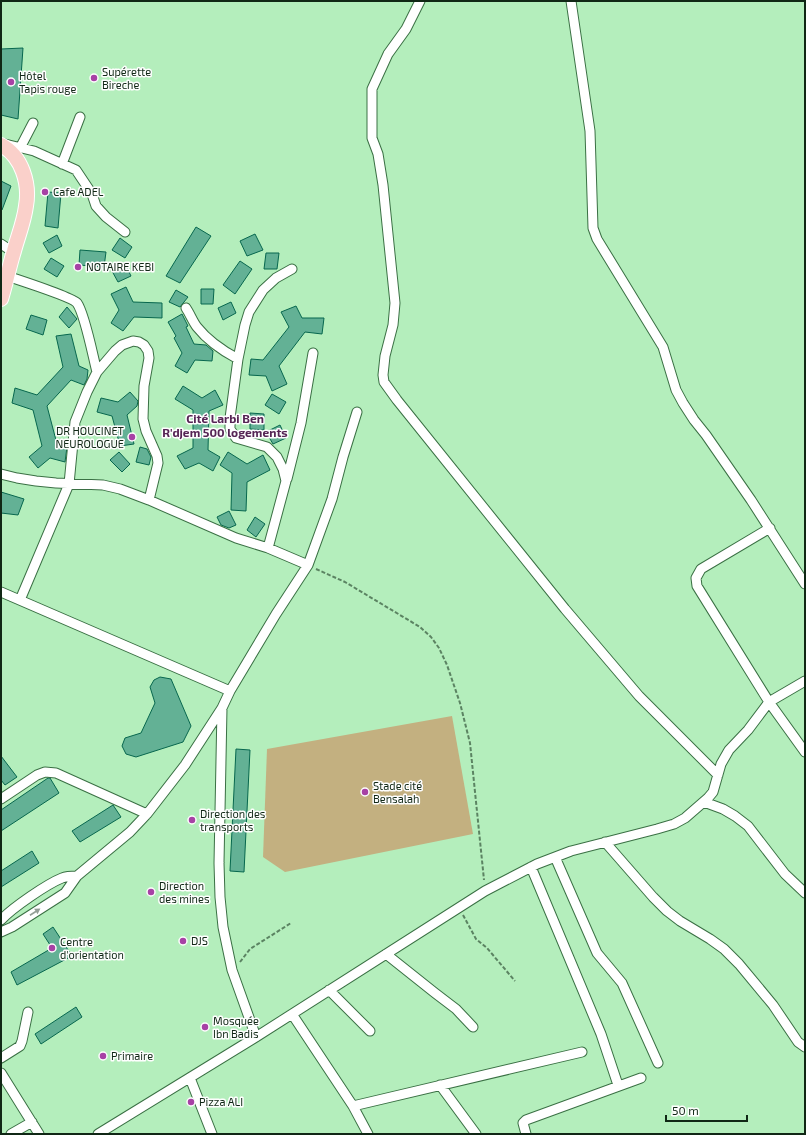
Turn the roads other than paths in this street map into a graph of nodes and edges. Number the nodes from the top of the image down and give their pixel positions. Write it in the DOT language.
graph roads {
  1 [pos="420,1"];
  2 [pos="571,1"];
  3 [pos="80,117"];
  4 [pos="33,123"];
  5 [pos="1,144"];
  6 [pos="20,148"];
  7 [pos="62,164"];
  8 [pos="125,232"];
  9 [pos="1,244"];
  10 [pos="14,252"];
  11 [pos="292,269"];
  12 [pos="7,276"];
  13 [pos="1,299"];
  14 [pos="186,308"];
  15 [pos="313,353"];
  16 [pos="238,359"];
  17 [pos="97,372"];
  18 [pos="358,412"];
  19 [pos="1,474"];
  20 [pos="286,481"];
  21 [pos="69,484"];
  22 [pos="149,500"];
  23 [pos="770,528"];
  24 [pos="268,548"];
  25 [pos="308,565"];
  26 [pos="805,584"];
  27 [pos="1,592"];
  28 [pos="20,600"];
  29 [pos="805,681"];
  30 [pos="230,691"];
  31 [pos="769,702"];
  32 [pos="222,708"];
  33 [pos="805,752"];
  34 [pos="718,775"];
  35 [pos="1,799"];
  36 [pos="704,802"];
  37 [pos="147,814"];
  38 [pos="605,842"];
  39 [pos="555,857"];
  40 [pos="531,867"];
  41 [pos="77,876"];
  42 [pos="805,893"];
  43 [pos="1,920"];
  44 [pos="1,932"];
  45 [pos="386,954"];
  46 [pos="329,990"];
  47 [pos="28,1012"];
  48 [pos="292,1014"];
  49 [pos="473,1027"];
  50 [pos="370,1031"];
  51 [pos="256,1037"];
  52 [pos="805,1047"];
  53 [pos="582,1052"];
  54 [pos="1,1058"];
  55 [pos="658,1063"];
  56 [pos="1,1073"];
  57 [pos="190,1078"];
  58 [pos="641,1078"];
  59 [pos="440,1085"];
  60 [pos="618,1085"];
  61 [pos="353,1106"];
  62 [pos="32,1122"];
  63 [pos="103,1133"];
  64 [pos="12,1134"];
  65 [pos="39,1134"];
  66 [pos="212,1134"];
  67 [pos="368,1134"];
  68 [pos="476,1134"];
  69 [pos="526,1134"];
  1 -- 34 [label="street"];
  2 -- 23 [label="street"];
  3 -- 7 [label="street"];
  4 -- 6 [label="street"];
  5 -- 6 [label="street"];
  5 -- 10 [label="main road"];
  6 -- 7 [label="street"];
  7 -- 8 [label="street"];
  9 -- 10 [label="street"];
  10 -- 12 [label="main road"];
  11 -- 16 [label="street"];
  12 -- 13 [label="main road"];
  12 -- 17 [label="street"];
  14 -- 16 [label="street"];
  15 -- 20 [label="street"];
  16 -- 20 [label="street"];
  17 -- 21 [label="street"];
  17 -- 22 [label="street"];
  18 -- 25 [label="street"];
  19 -- 21 [label="street"];
  20 -- 24 [label="street"];
  21 -- 22 [label="street"];
  21 -- 28 [label="street"];
  22 -- 24 [label="street"];
  23 -- 26 [label="street"];
  23 -- 31 [label="street"];
  24 -- 25 [label="street"];
  25 -- 30 [label="street"];
  27 -- 28 [label="street"];
  28 -- 30 [label="street"];
  29 -- 31 [label="street"];
  30 -- 32 [label="street"];
  31 -- 33 [label="street"];
  31 -- 34 [label="street"];
  32 -- 37 [label="street"];
  32 -- 51 [label="street"];
  34 -- 36 [label="street"];
  35 -- 37 [label="street"];
  36 -- 38 [label="street"];
  36 -- 42 [label="street"];
  37 -- 41 [label="street"];
  38 -- 39 [label="street"];
  38 -- 52 [label="street"];
  39 -- 40 [label="street"];
  39 -- 55 [label="street"];
  40 -- 45 [label="street"];
  40 -- 60 [label="street"];
  41 -- 43 [label="street"];
  44 -- 41 [label="street, one-way"];
  45 -- 46 [label="street"];
  45 -- 49 [label="street"];
  46 -- 48 [label="street"];
  46 -- 50 [label="street"];
  47 -- 54 [label="street"];
  48 -- 51 [label="street"];
  48 -- 61 [label="street"];
  51 -- 57 [label="street"];
  53 -- 59 [label="street"];
  56 -- 62 [label="street"];
  57 -- 63 [label="street"];
  57 -- 66 [label="street"];
  58 -- 60 [label="street"];
  59 -- 61 [label="street"];
  59 -- 68 [label="street"];
  60 -- 69 [label="street"];
  61 -- 67 [label="street"];
  62 -- 64 [label="street"];
  62 -- 65 [label="street"];
}
